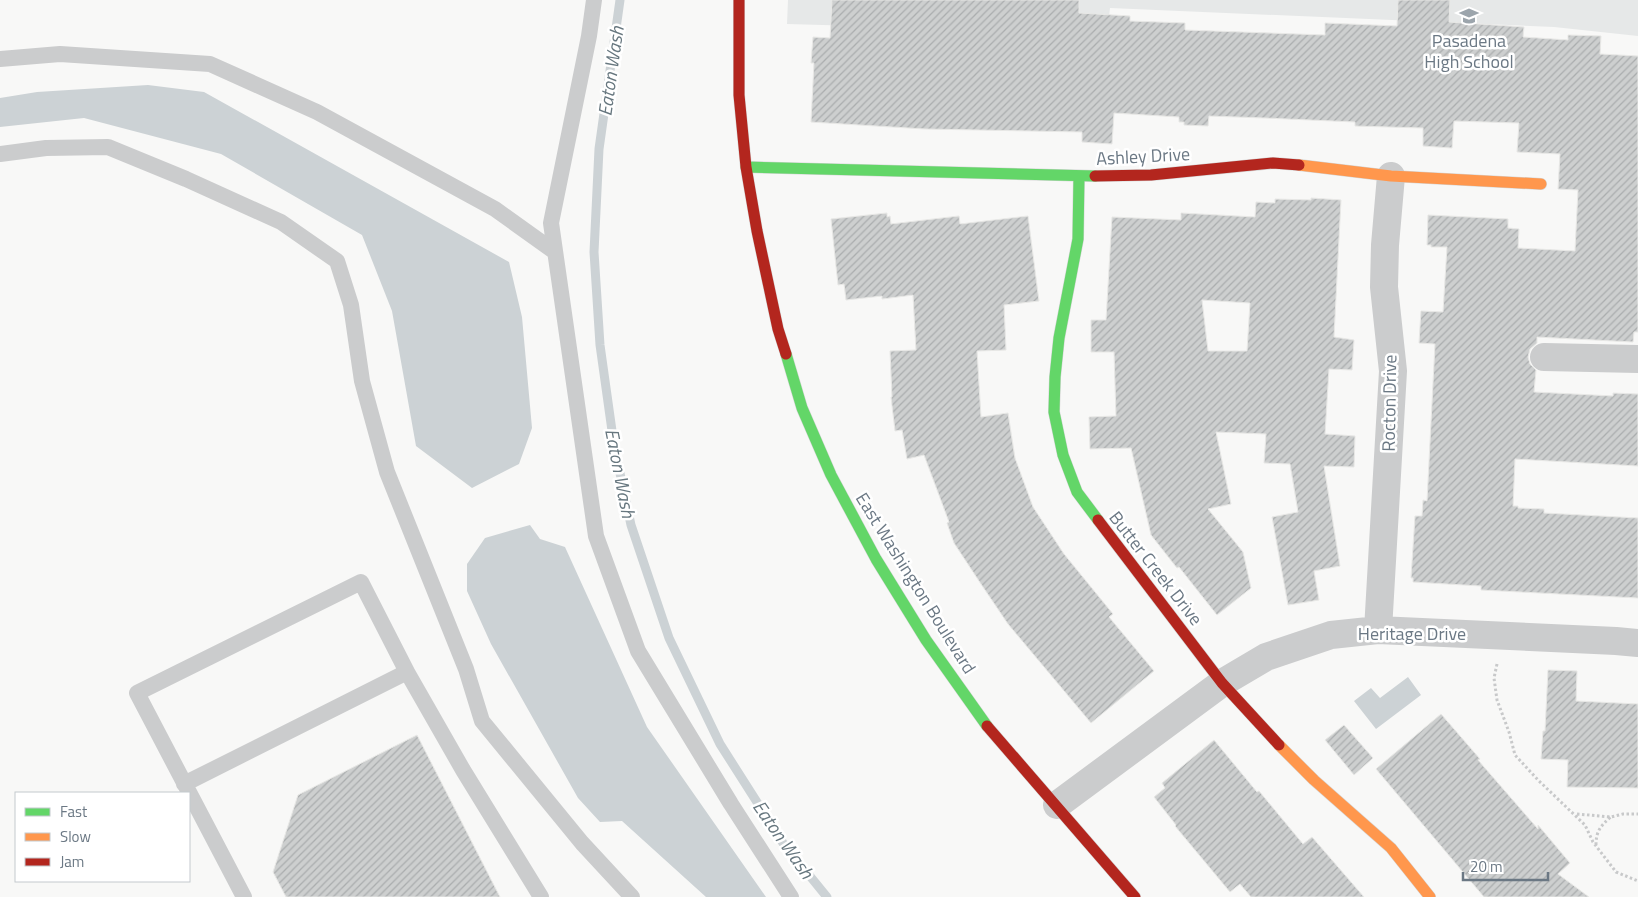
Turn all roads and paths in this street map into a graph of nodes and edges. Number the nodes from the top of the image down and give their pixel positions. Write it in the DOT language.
graph roads {
  1 [pos="594,0"];
  2 [pos="739,0"];
  3 [pos="0,59"];
  4 [pos="0,154"];
  5 [pos="746,167"];
  6 [pos="1079,176"];
  7 [pos="1391,176"];
  8 [pos="1541,184"];
  9 [pos="556,252"];
  10 [pos="1544,357"];
  11 [pos="1638,359"];
  12 [pos="1378,630"];
  13 [pos="1500,635"];
  14 [pos="1638,643"];
  15 [pos="407,672"];
  16 [pos="1222,683"];
  17 [pos="184,784"];
  18 [pos="188,792"];
  19 [pos="190,795"];
  20 [pos="1057,805"];
  21 [pos="1576,814"];
  22 [pos="1638,814"];
  23 [pos="1611,817"];
  24 [pos="1596,846"];
  25 [pos="1638,881"];
  26 [pos="244,897"];
  27 [pos="542,897"];
  28 [pos="632,897"];
  29 [pos="791,897"];
  30 [pos="1135,897"];
  31 [pos="1430,897"];
  1 -- 9 [label="lane"];
  2 -- 5 [label="street, East Washington Boulevard"];
  3 -- 9 [label="lane"];
  4 -- 28 [label="lane"];
  5 -- 6 [label="street, Ashley Drive"];
  5 -- 20 [label="street, East Washington Boulevard"];
  6 -- 7 [label="street, Ashley Drive"];
  6 -- 16 [label="street, Butter Creek Drive"];
  7 -- 8 [label="street, Ashley Drive"];
  7 -- 12 [label="street, Rocton Drive"];
  9 -- 29 [label="lane"];
  10 -- 11 [label="street"];
  12 -- 13 [label="street, Heritage Drive"];
  12 -- 16 [label="street, Heritage Drive"];
  13 -- 14 [label="street, Heritage Drive"];
  13 -- 21 [label="path"];
  15 -- 17 [label="lane"];
  15 -- 17 [label="lane"];
  15 -- 27 [label="lane"];
  16 -- 20 [label="street, Heritage Drive"];
  16 -- 31 [label="street, Butter Creek Drive"];
  17 -- 18 [label="lane"];
  19 -- 26 [label="lane"];
  20 -- 30 [label="street, East Washington Boulevard"];
  21 -- 23 [label="path"];
  21 -- 24 [label="path"];
  22 -- 23 [label="path"];
  23 -- 24 [label="path"];
  24 -- 25 [label="path"];
}
